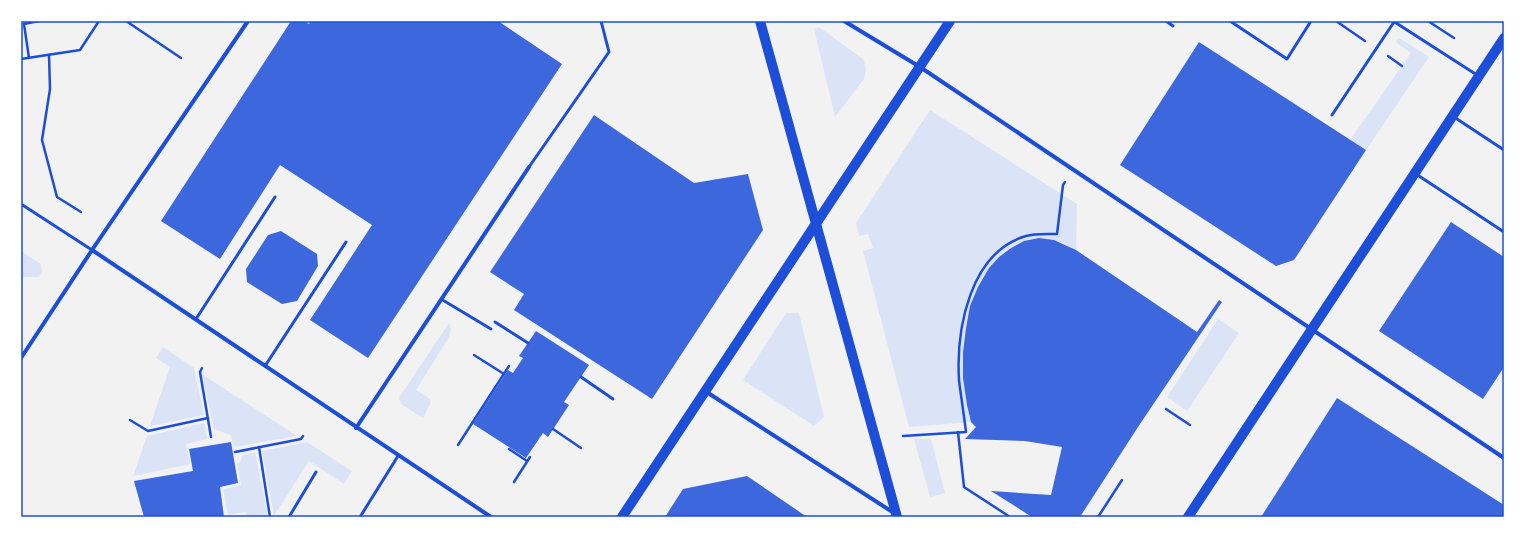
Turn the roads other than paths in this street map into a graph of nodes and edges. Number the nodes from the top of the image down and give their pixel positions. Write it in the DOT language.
graph roads {
  1 [pos="248,21"];
  2 [pos="601,21"];
  3 [pos="760,21"];
  4 [pos="844,21"];
  5 [pos="950,21"];
  6 [pos="1166,21"];
  7 [pos="1230,21"];
  8 [pos="1311,21"];
  9 [pos="1393,21"];
  10 [pos="1173,26"];
  11 [pos="1504,38"];
  12 [pos="920,67"];
  13 [pos="1478,76"];
  14 [pos="1332,115"];
  15 [pos="1452,116"];
  16 [pos="1504,150"];
  17 [pos="529,167"];
  18 [pos="1414,173"];
  19 [pos="275,197"];
  20 [pos="21,204"];
  21 [pos="816,223"];
  22 [pos="1504,232"];
  23 [pos="346,242"];
  24 [pos="92,250"];
  25 [pos="441,299"];
  26 [pos="196,319"];
  27 [pos="495,322"];
  28 [pos="491,329"];
  29 [pos="1311,329"];
  30 [pos="528,343"];
  31 [pos="21,358"];
  32 [pos="265,366"];
  33 [pos="581,377"];
  34 [pos="705,390"];
  35 [pos="613,399"];
  36 [pos="356,428"];
  37 [pos="398,456"];
  38 [pos="1504,458"];
  39 [pos="316,472"];
  40 [pos="897,516"];
  41 [pos="289,517"];
  42 [pos="360,517"];
  43 [pos="491,517"];
  44 [pos="622,517"];
  45 [pos="1188,517"];
  1 -- 24 [label="street"];
  2 -- 17 [label="lane"];
  3 -- 21 [label="main road"];
  4 -- 12 [label="street"];
  5 -- 12 [label="main road"];
  6 -- 10 [label="lane"];
  7 -- 8 [label="lane"];
  9 -- 13 [label="lane"];
  9 -- 14 [label="lane"];
  11 -- 13 [label="main road"];
  12 -- 21 [label="main road"];
  12 -- 29 [label="street"];
  13 -- 15 [label="main road"];
  15 -- 16 [label="lane"];
  15 -- 18 [label="main road"];
  17 -- 25 [label="street"];
  18 -- 22 [label="lane"];
  18 -- 29 [label="main road"];
  19 -- 26 [label="lane"];
  20 -- 24 [label="lane"];
  21 -- 34 [label="main road"];
  21 -- 40 [label="main road"];
  23 -- 32 [label="lane"];
  24 -- 26 [label="street"];
  24 -- 31 [label="street"];
  25 -- 28 [label="lane"];
  25 -- 36 [label="street"];
  26 -- 32 [label="street"];
  27 -- 30 [label="lane"];
  29 -- 38 [label="street"];
  29 -- 45 [label="main road"];
  32 -- 36 [label="street"];
  33 -- 35 [label="lane"];
  34 -- 40 [label="street"];
  34 -- 44 [label="main road"];
  36 -- 37 [label="street"];
  37 -- 42 [label="lane"];
  37 -- 43 [label="street"];
  39 -- 41 [label="lane"];
}
